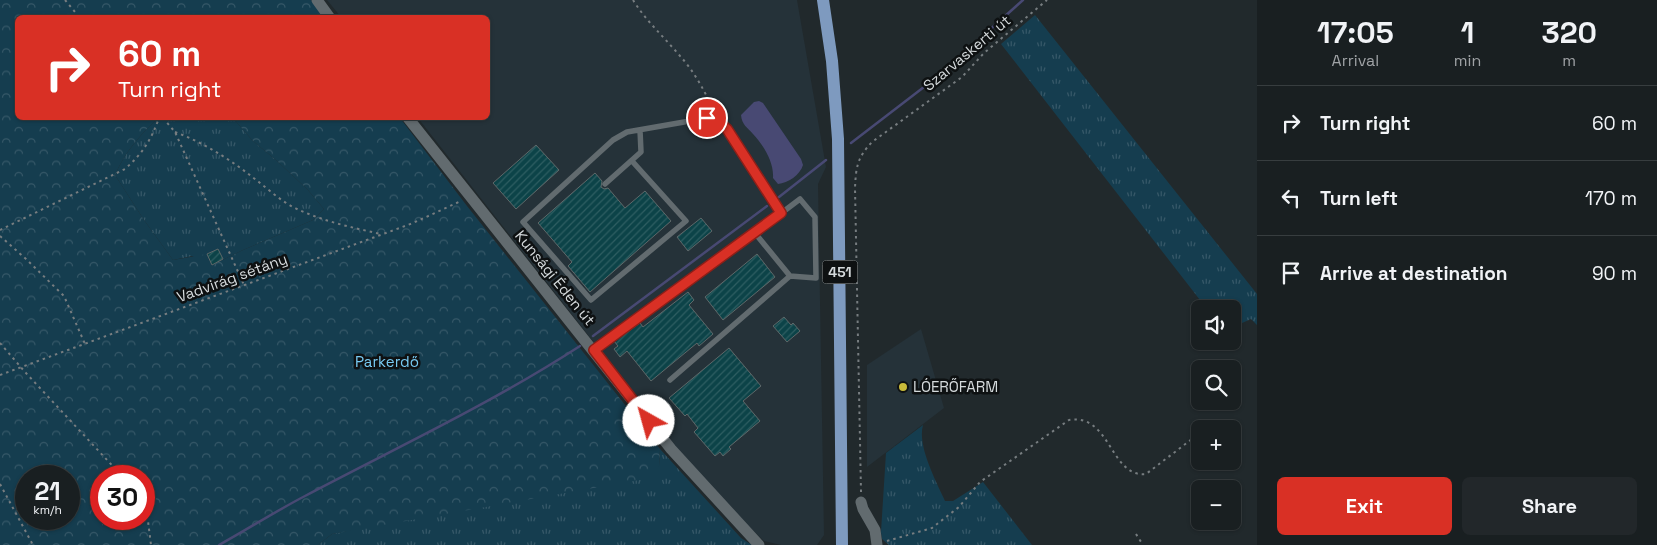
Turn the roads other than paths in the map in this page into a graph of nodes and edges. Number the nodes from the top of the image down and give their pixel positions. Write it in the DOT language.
graph roads {
  1 [pos="317,0"];
  2 [pos="823,0"];
  3 [pos="328,15"];
  4 [pos="410,120"];
  5 [pos="640,130"];
  6 [pos="632,161"];
  7 [pos="605,184"];
  8 [pos="781,213"];
  9 [pos="755,233"];
  10 [pos="790,276"];
  11 [pos="594,350"];
  12 [pos="670,380"];
  13 [pos="861,502"];
  14 [pos="759,545"];
  15 [pos="842,545"];
  16 [pos="877,545"];
  1 -- 3 [label="street"];
  2 -- 15 [label="main road, 451"];
  4 -- 11 [label="street, Kunsági Éden út"];
  5 -- 6 [label="lane"];
  5 -- 6 [label="lane"];
  5 -- 8 [label="lane"];
  6 -- 7 [label="lane"];
  8 -- 9 [label="lane"];
  8 -- 10 [label="lane"];
  9 -- 10 [label="lane"];
  9 -- 11 [label="lane"];
  10 -- 12 [label="lane"];
  11 -- 14 [label="street, Kunsági Éden út"];
  13 -- 16 [label="street"];
}
